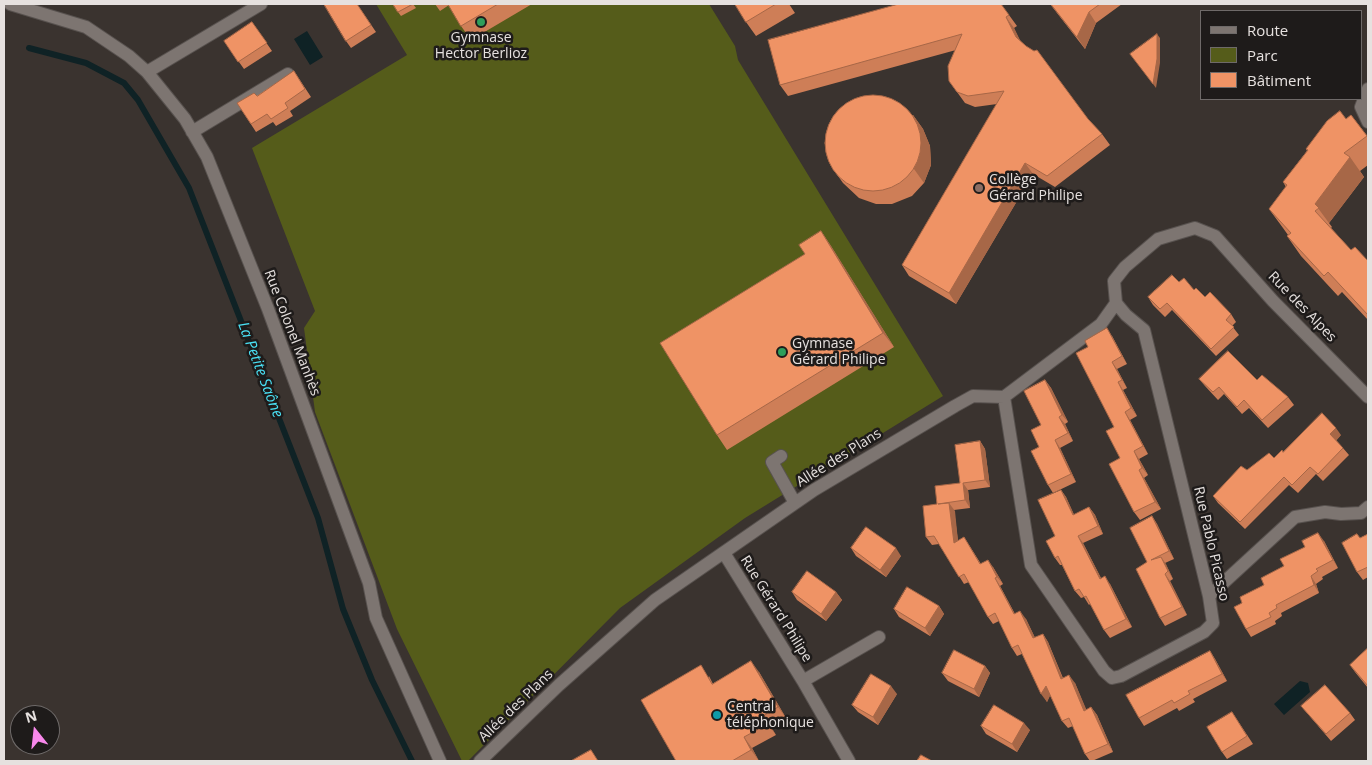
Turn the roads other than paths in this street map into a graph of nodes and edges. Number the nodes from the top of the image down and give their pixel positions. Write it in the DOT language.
graph roads {
  1 [pos="10,4"];
  2 [pos="261,4"];
  3 [pos="147,72"];
  4 [pos="288,74"];
  5 [pos="1368,89"];
  6 [pos="1368,122"];
  7 [pos="192,132"];
  8 [pos="1116,303"];
  9 [pos="1004,397"];
  10 [pos="1368,397"];
  11 [pos="781,456"];
  12 [pos="796,503"];
  13 [pos="1368,507"];
  14 [pos="724,553"];
  15 [pos="1209,596"];
  16 [pos="879,637"];
  17 [pos="803,681"];
  18 [pos="440,761"];
  19 [pos="480,761"];
  20 [pos="849,761"];
  1 -- 3 [label="street, Rue Colonel Manhès"];
  2 -- 3 [label="street"];
  3 -- 7 [label="street, Rue Colonel Manhès"];
  4 -- 7 [label="street"];
  5 -- 6 [label="street"];
  7 -- 18 [label="street, Rue Colonel Manhès"];
  8 -- 9 [label="street"];
  8 -- 10 [label="street, Rue des Alpes"];
  8 -- 15 [label="street, Rue Pablo Picasso"];
  9 -- 12 [label="street, Allée des Plans"];
  9 -- 15 [label="street, Rue Pablo Picasso"];
  11 -- 12 [label="street"];
  12 -- 14 [label="street, Allée des Plans"];
  13 -- 15 [label="street"];
  14 -- 17 [label="street, Rue Gérard Philipe"];
  14 -- 19 [label="street, Allée des Plans"];
  16 -- 17 [label="street, Rue Gérard Philipe"];
  17 -- 20 [label="street, Rue Gérard Philipe"];
}
